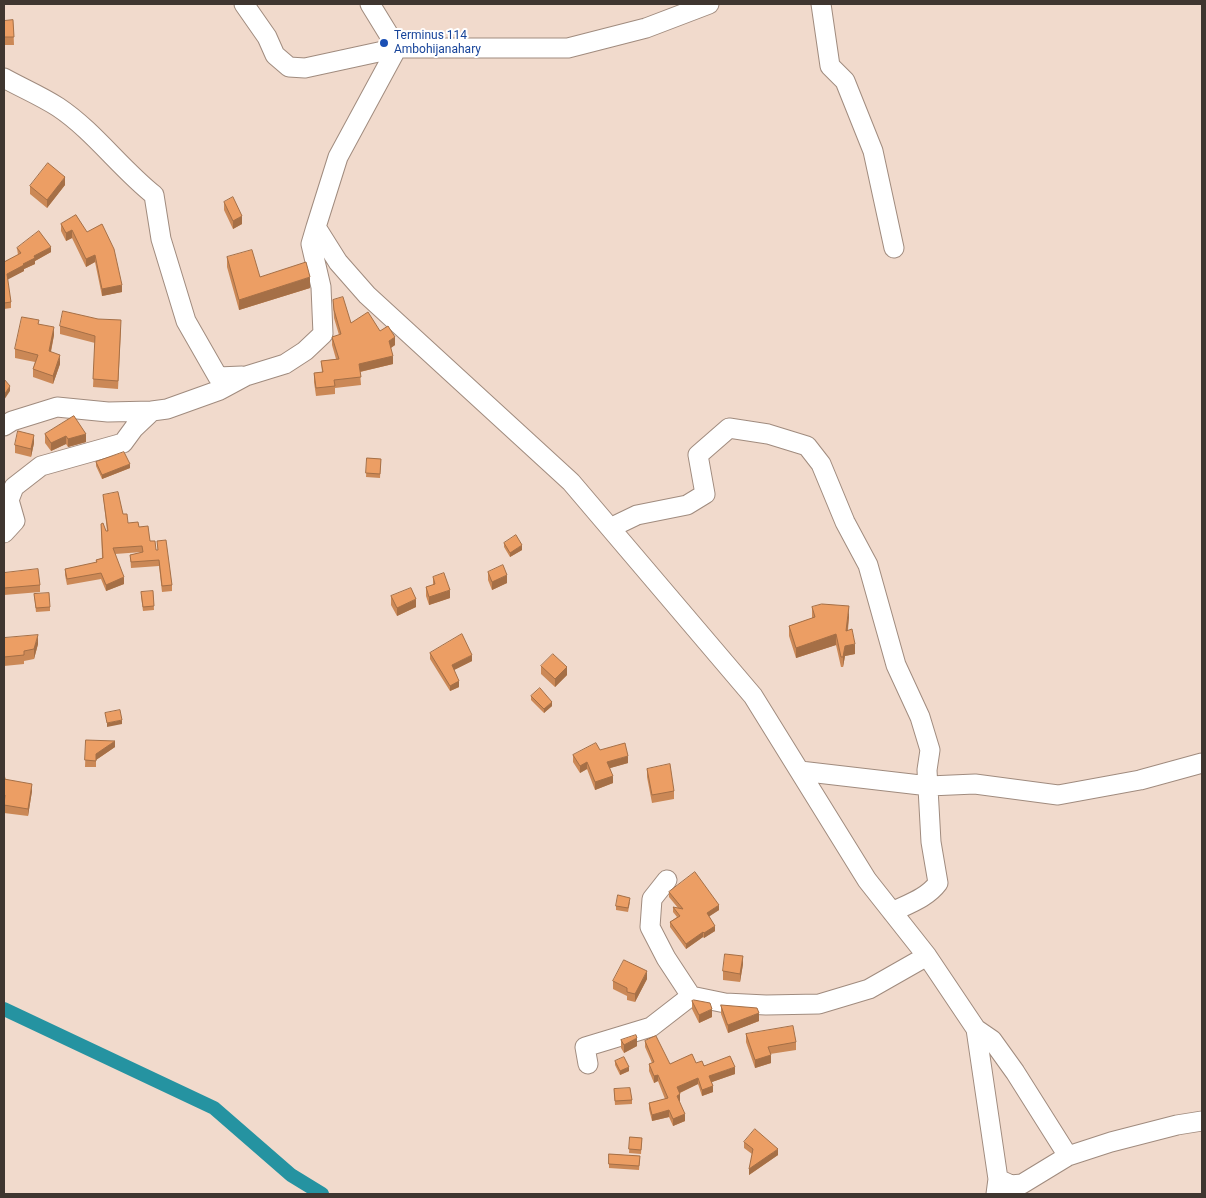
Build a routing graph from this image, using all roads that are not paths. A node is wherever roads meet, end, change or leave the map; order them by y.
1 (244, 4) edge
2 (370, 4) edge
3 (709, 4) edge
4 (821, 4) edge
5 (396, 48) junction
6 (4, 78) edge
7 (316, 227) junction
8 (894, 248) dead end
9 (246, 376) junction
10 (152, 410) junction
11 (4, 426) edge
12 (610, 528) junction
13 (4, 533) edge
14 (1202, 764) edge
15 (800, 771) junction
16 (929, 786) junction
17 (667, 880) dead end
18 (892, 912) junction
19 (927, 956) junction
20 (691, 996) junction
21 (976, 1029) junction
22 (588, 1064) dead end
23 (1202, 1122) edge
24 (1068, 1156) junction
25 (997, 1186) edge

1 - 5 street
2 - 5 street
3 - 5 street
4 - 8 street
5 - 7 street
6 - 9 street
7 - 9 street
7 - 12 street
9 - 10 street
10 - 11 street
10 - 13 street
12 - 15 street
12 - 16 street
14 - 16 street
15 - 16 street
15 - 18 street
16 - 18 street
17 - 20 street
18 - 19 street
19 - 20 street
19 - 21 street
20 - 22 street
21 - 24 street
21 - 25 street
23 - 24 street
24 - 25 street

